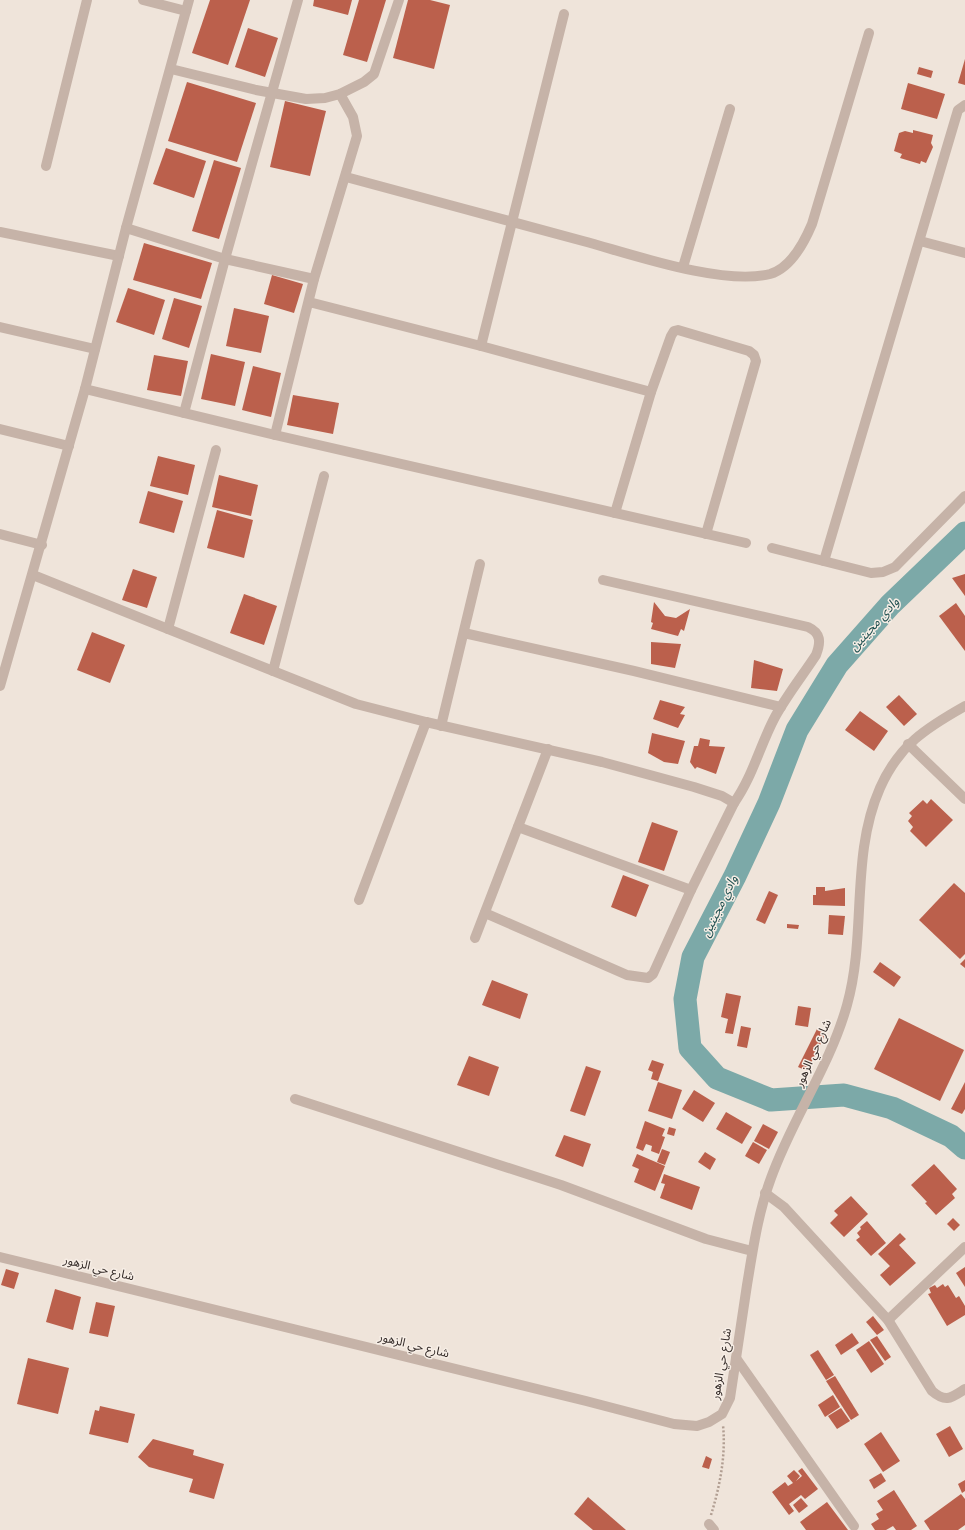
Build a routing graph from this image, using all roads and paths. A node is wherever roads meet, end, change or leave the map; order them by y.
1 (87, 0) edge
2 (143, 0) edge
3 (190, 0) edge
4 (298, 0) edge
5 (399, 0) edge
6 (186, 11) junction
7 (564, 14) dead end
8 (869, 33) dead end
9 (171, 69) junction
10 (272, 93) junction
11 (340, 94) junction
12 (965, 106) edge
13 (730, 109) dead end
14 (46, 166) dead end
15 (346, 177) junction
16 (512, 222) junction
17 (126, 228) junction
18 (0, 232) edge
19 (920, 240) junction
20 (965, 253) edge
21 (119, 256) junction
22 (225, 259) junction
23 (683, 267) junction
24 (314, 279) junction
25 (309, 302) junction
26 (0, 327) edge
27 (481, 346) junction
28 (95, 349) junction
29 (85, 389) junction
30 (651, 392) junction
31 (184, 413) junction
32 (0, 430) edge
33 (275, 435) junction
34 (69, 446) junction
35 (216, 450) dead end
36 (324, 476) dead end
37 (965, 496) edge
38 (615, 513) junction
39 (0, 534) edge
40 (706, 534) junction
41 (746, 543) dead end
42 (42, 545) junction
43 (772, 548) dead end
44 (824, 562) junction
45 (480, 564) dead end
46 (33, 575) junction
47 (603, 580) dead end
48 (168, 629) junction
49 (464, 633) junction
50 (273, 671) junction
51 (0, 686) edge
52 (965, 706) edge
53 (782, 707) junction
54 (426, 722) junction
55 (441, 726) junction
56 (908, 744) junction
57 (548, 749) junction
58 (965, 799) edge
59 (734, 803) junction
60 (518, 828) junction
61 (692, 890) junction
62 (359, 900) dead end
63 (485, 914) junction
64 (475, 938) dead end
65 (295, 1099) dead end
66 (765, 1193) junction
67 (965, 1247) edge
68 (752, 1252) junction
69 (0, 1257) edge
70 (888, 1320) junction
71 (736, 1358) junction
72 (965, 1389) edge
73 (722, 1414) junction
74 (854, 1526) dead end
75 (712, 1527) edge

1 - 14 street
2 - 6 street
3 - 6 street
4 - 10 street
5 - 11 street
6 - 9 street
7 - 16 street
8 - 23 street
9 - 10 street
9 - 17 street
10 - 11 street
10 - 22 street
11 - 15 street
12 - 19 street
13 - 23 street
15 - 16 street
15 - 24 street
16 - 23 street
16 - 27 street
17 - 21 street
17 - 22 street
18 - 21 street
19 - 20 street
19 - 44 street
21 - 28 street
22 - 24 street
22 - 31 street
24 - 25 street
25 - 27 street
25 - 33 street
26 - 28 street
27 - 30 street
28 - 29 street
29 - 31 street
29 - 34 street
30 - 38 street
30 - 40 street
31 - 33 street
32 - 34 street
33 - 38 street
34 - 42 street
35 - 48 street
36 - 50 street
37 - 44 street
38 - 40 street
39 - 42 street
40 - 41 street
42 - 46 street
43 - 44 street
45 - 49 street
46 - 48 street
46 - 51 street
47 - 53 street
48 - 50 street
49 - 53 street
49 - 55 street
50 - 54 street
52 - 56 street, شارع حي الزهور
53 - 59 street
54 - 55 street
54 - 62 street
55 - 57 street
56 - 58 street
56 - 66 street, شارع حي الزهور
57 - 59 street
57 - 60 street
59 - 61 street
60 - 61 street
60 - 63 street
61 - 63 street
63 - 64 street
65 - 68 street
66 - 68 street, شارع حي الزهور
66 - 70 street
67 - 70 street
68 - 71 street, شارع حي الزهور
69 - 73 street, شارع حي الزهور
70 - 72 street
71 - 73 street, شارع حي الزهور
71 - 74 street
73 - 75 path

